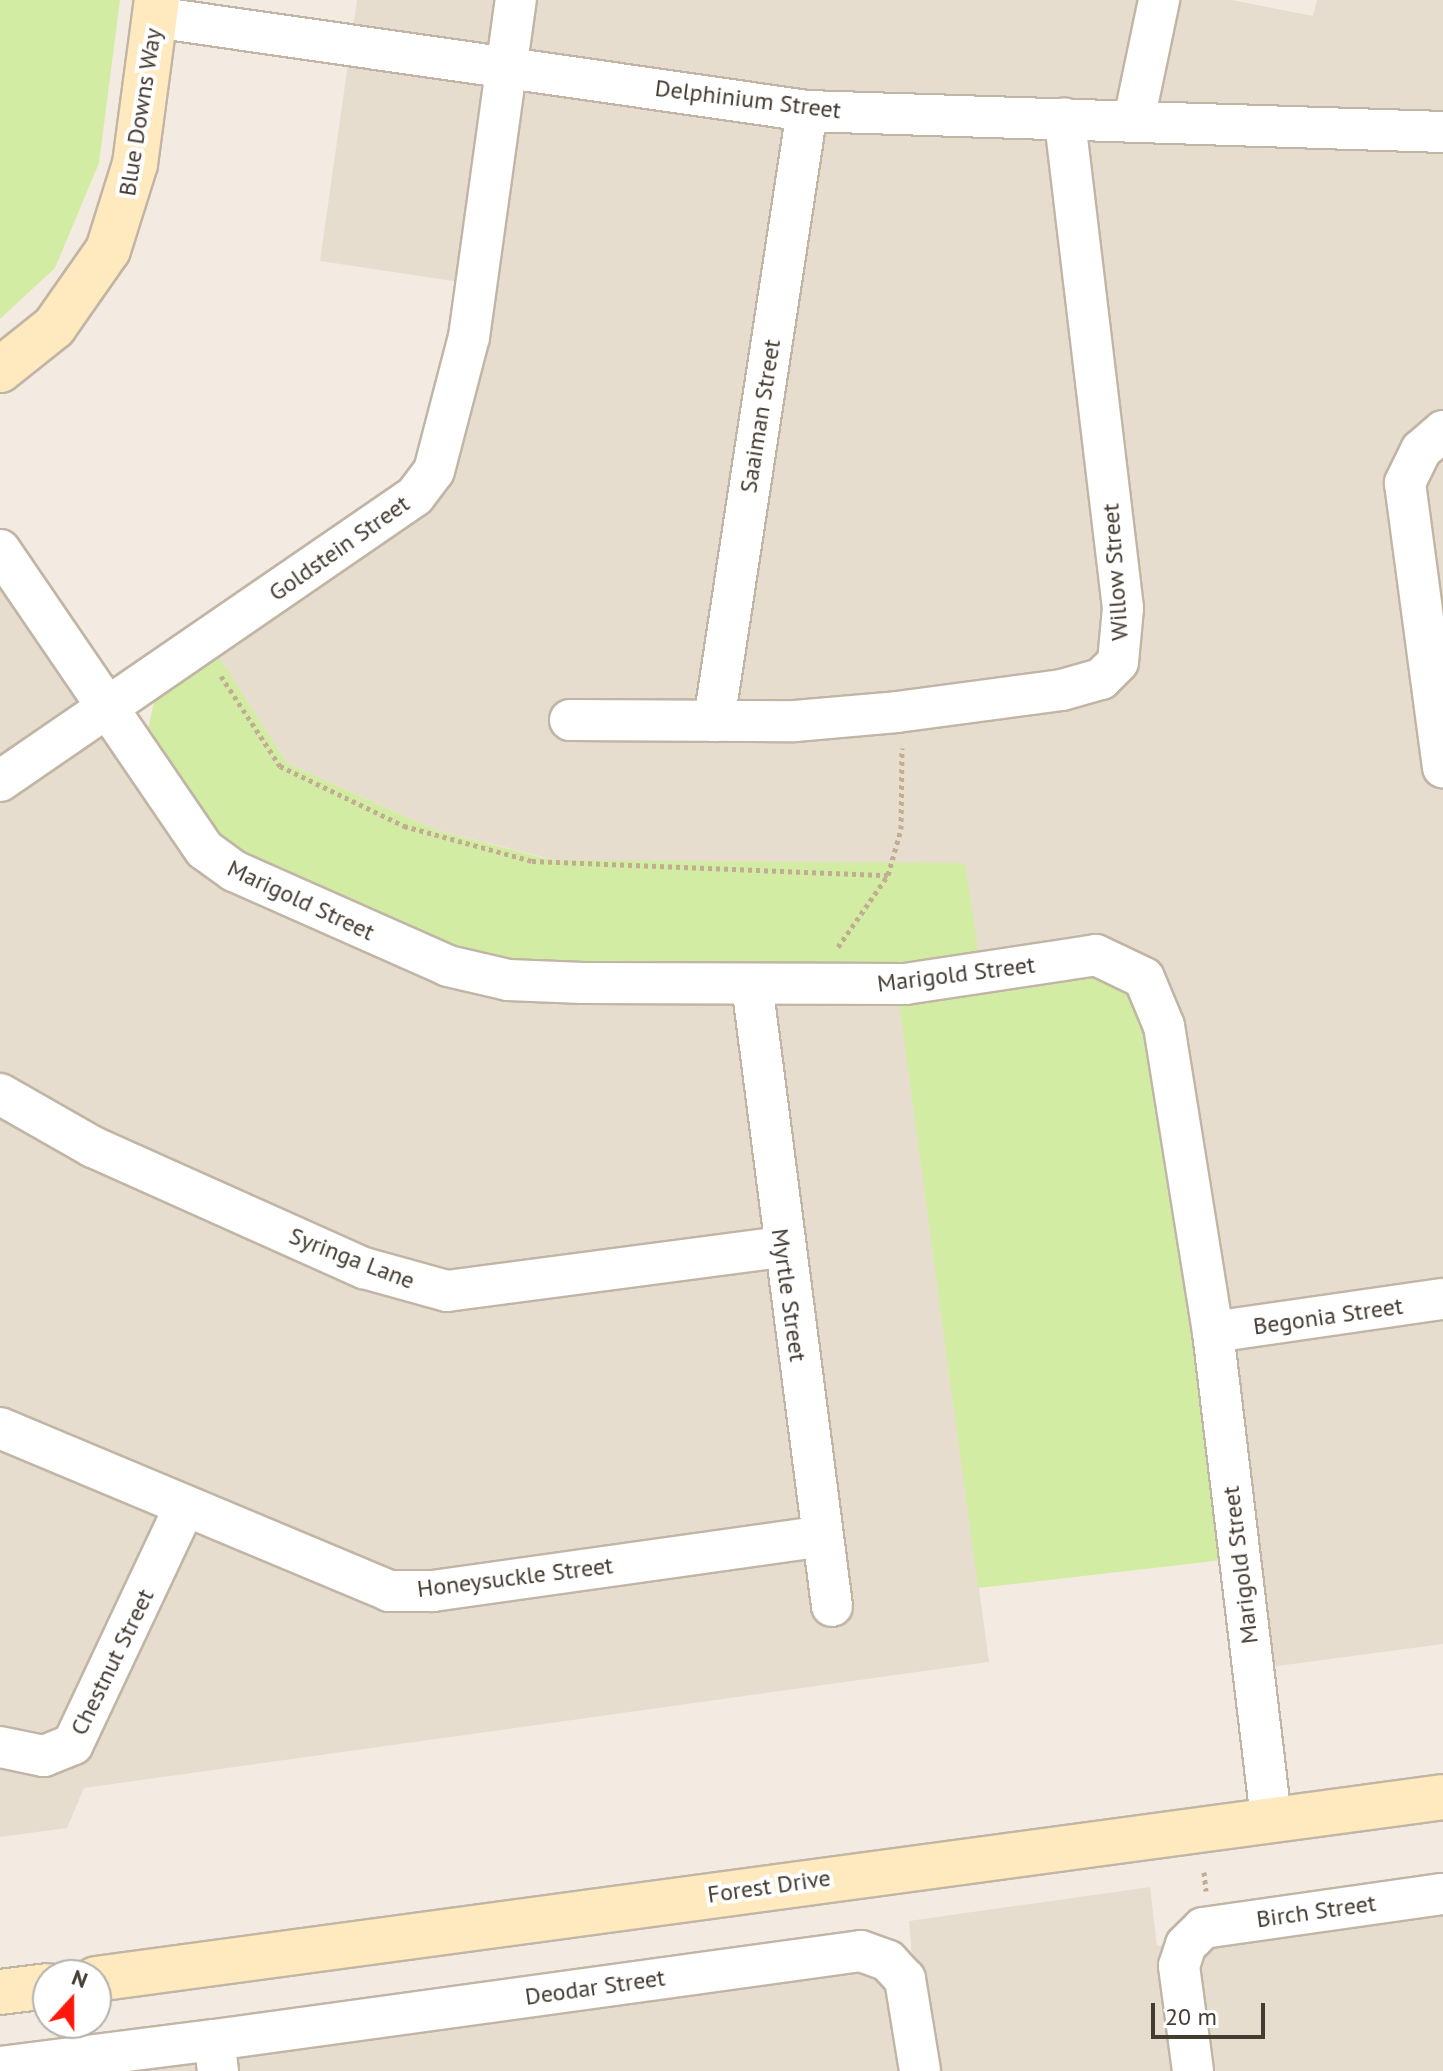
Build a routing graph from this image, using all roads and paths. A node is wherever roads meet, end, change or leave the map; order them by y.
1 (516, 0) edge
2 (1159, 0) edge
3 (156, 8) edge
4 (508, 66) junction
5 (807, 111) junction
6 (1065, 118) junction
7 (1134, 120) junction
8 (1443, 132) edge
9 (0, 370) edge
10 (1443, 431) edge
11 (0, 550) edge
12 (199, 646) junction
13 (108, 708) junction
14 (897, 712) junction
15 (570, 720) dead end
16 (714, 721) junction
17 (1443, 767) edge
18 (0, 781) edge
19 (888, 875) junction
20 (752, 984) junction
21 (827, 984) junction
22 (0, 1094) edge
23 (781, 1247) junction
24 (1443, 1299) edge
25 (1213, 1332) junction
26 (0, 1428) edge
27 (183, 1510) junction
28 (822, 1536) junction
29 (832, 1606) dead end
30 (0, 1747) edge
31 (1443, 1797) edge
32 (1271, 1820) junction
33 (1443, 1894) edge
34 (112, 1977) edge
35 (32, 1988) edge
36 (0, 1992) edge
37 (216, 2055) edge
38 (0, 2067) edge
39 (920, 2071) edge
40 (1193, 2071) edge

1 - 4 street, Goldstein Street
2 - 7 street
3 - 4 street, Delphinium Street
3 - 9 street, Blue Downs Way
4 - 5 street, Delphinium Street
4 - 12 street, Goldstein Street
5 - 6 street, Delphinium Street
5 - 16 street, Saaiman Street
6 - 7 street, Delphinium Street
6 - 14 street, Willow Street
7 - 8 street, Delphinium Street
10 - 17 street
11 - 13 street, Marigold Street
12 - 13 street, Goldstein Street
12 - 19 path
13 - 18 street, Goldstein Street
13 - 20 street, Marigold Street
14 - 16 street, Willow Street
14 - 19 path
15 - 16 street, Willow Street
19 - 21 path
20 - 21 street, Marigold Street
20 - 23 street, Myrtle Street
21 - 25 street, Marigold Street
22 - 23 street, Syringa Lane
23 - 28 street, Myrtle Street
24 - 25 street, Begonia Street
25 - 32 street, Marigold Street
26 - 27 street, Honeysuckle Street
27 - 28 street, Honeysuckle Street
27 - 30 street, Chestnut Street
28 - 29 street, Myrtle Street
31 - 32 street, Forest Drive
32 - 34 street, Forest Drive
33 - 40 street, Birch Street
35 - 36 street
37 - 38 street, Deodar Street
37 - 39 street, Deodar Street

